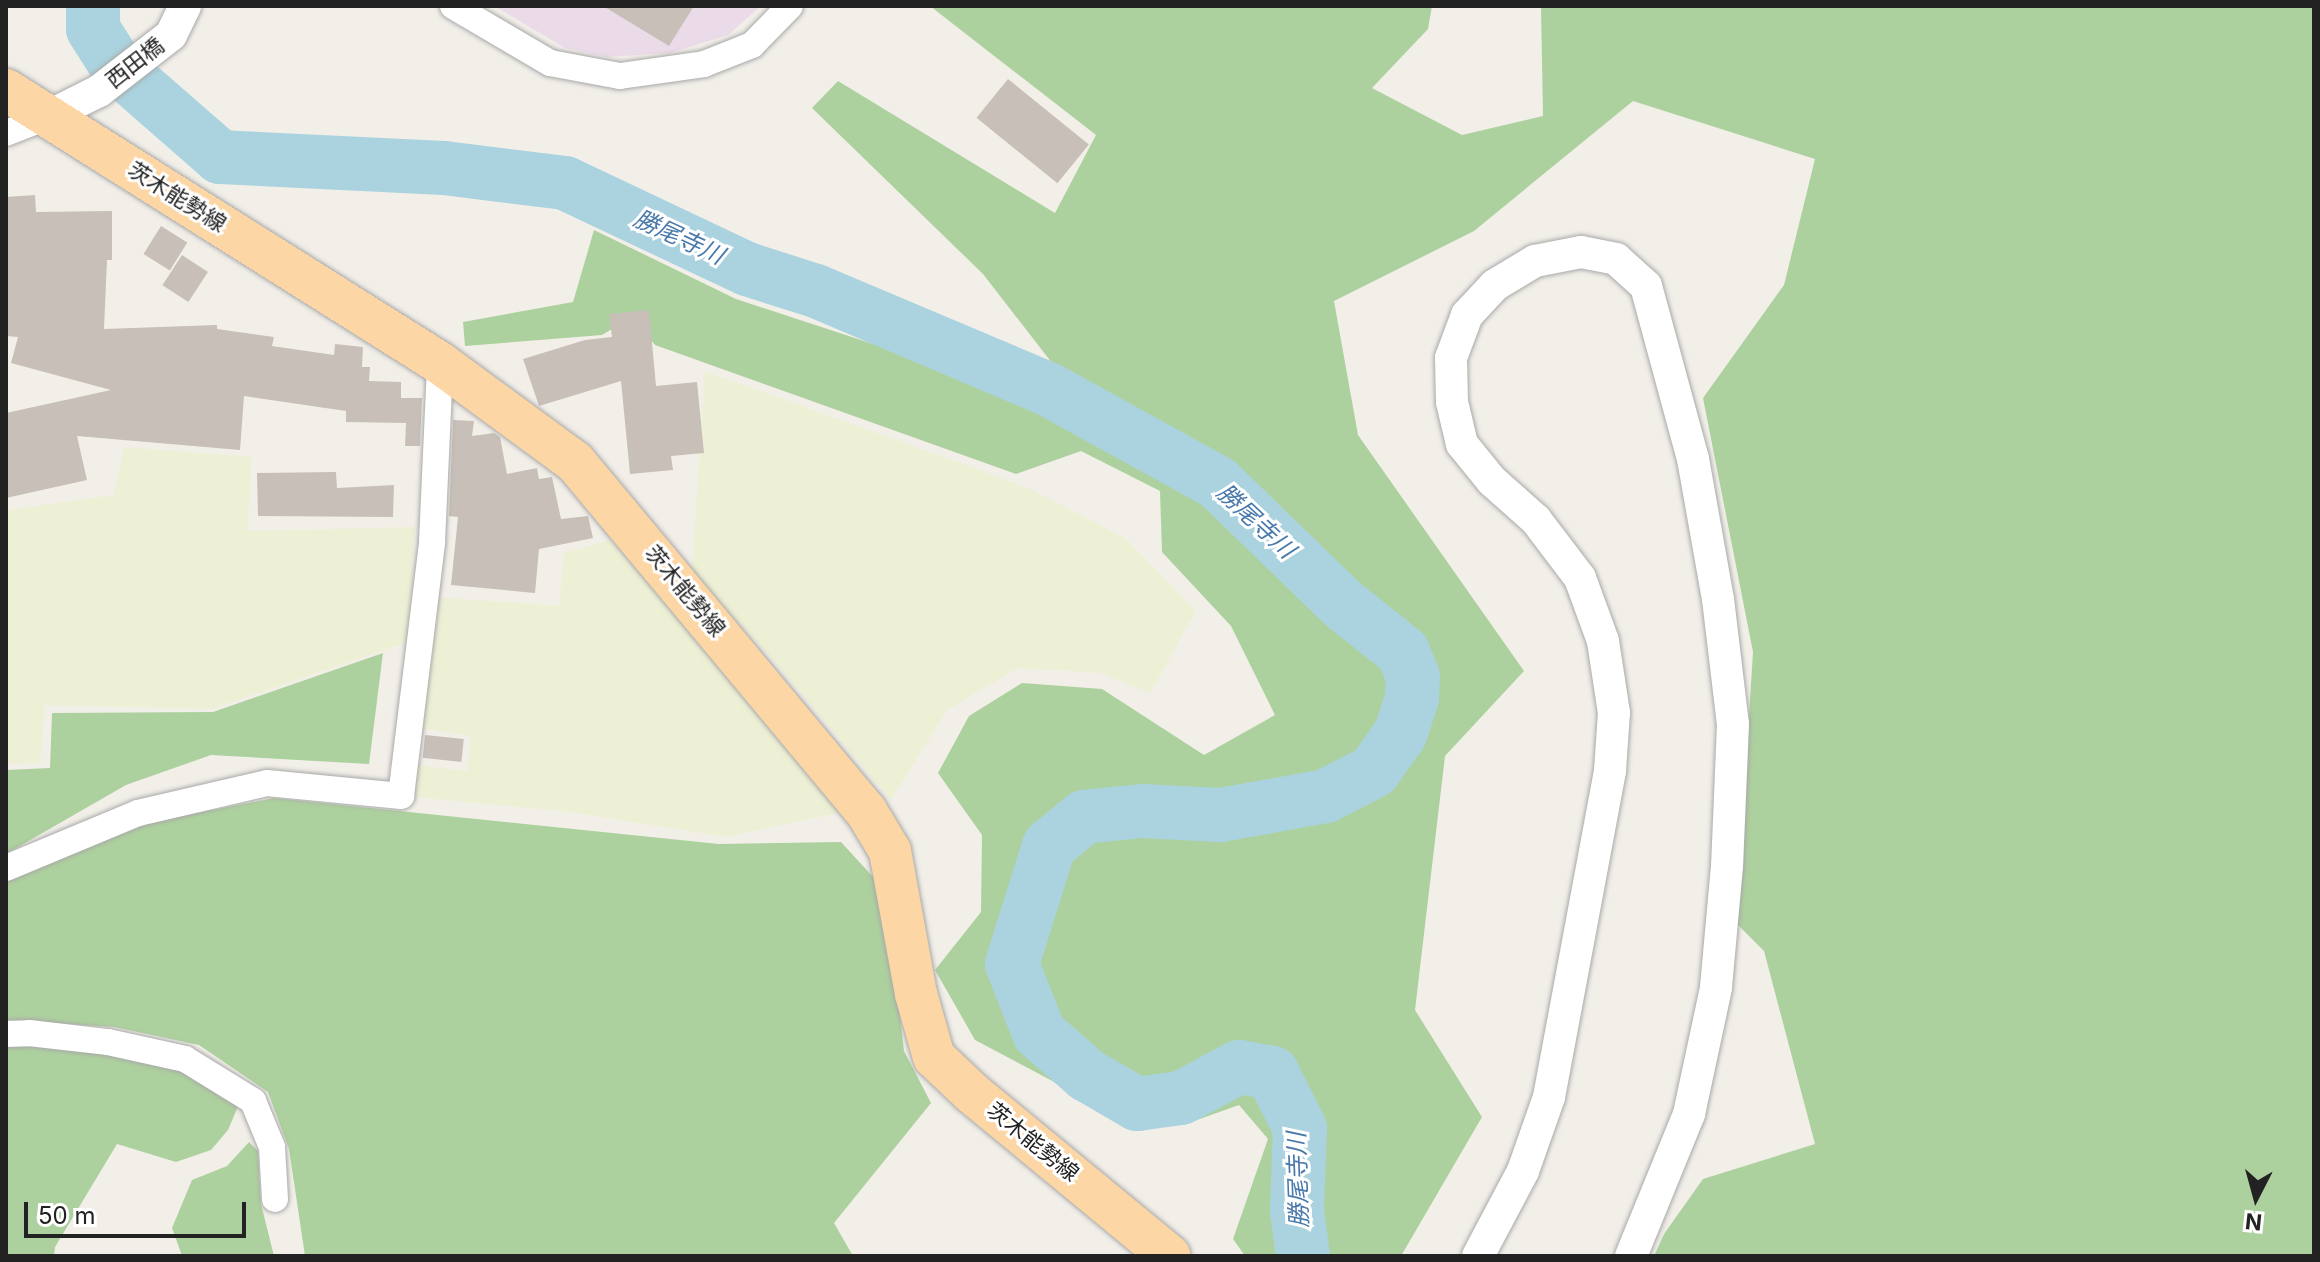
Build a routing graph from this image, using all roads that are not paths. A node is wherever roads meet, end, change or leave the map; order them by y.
1 (185, 6) edge
2 (453, 6) edge
3 (790, 6) edge
4 (6, 90) edge
5 (49, 116) junction
6 (6, 133) edge
7 (440, 363) junction
8 (6, 868) edge
9 (6, 1034) edge
10 (275, 1199) dead end
11 (1170, 1256) edge
12 (1478, 1256) edge
13 (1631, 1256) edge

1 - 5 street, 西田橋
2 - 3 street
4 - 5 main road, 茨木能勢線
5 - 6 street
5 - 7 main road, 茨木能勢線
7 - 8 street
7 - 11 main road, 茨木能勢線
9 - 10 street
12 - 13 street

